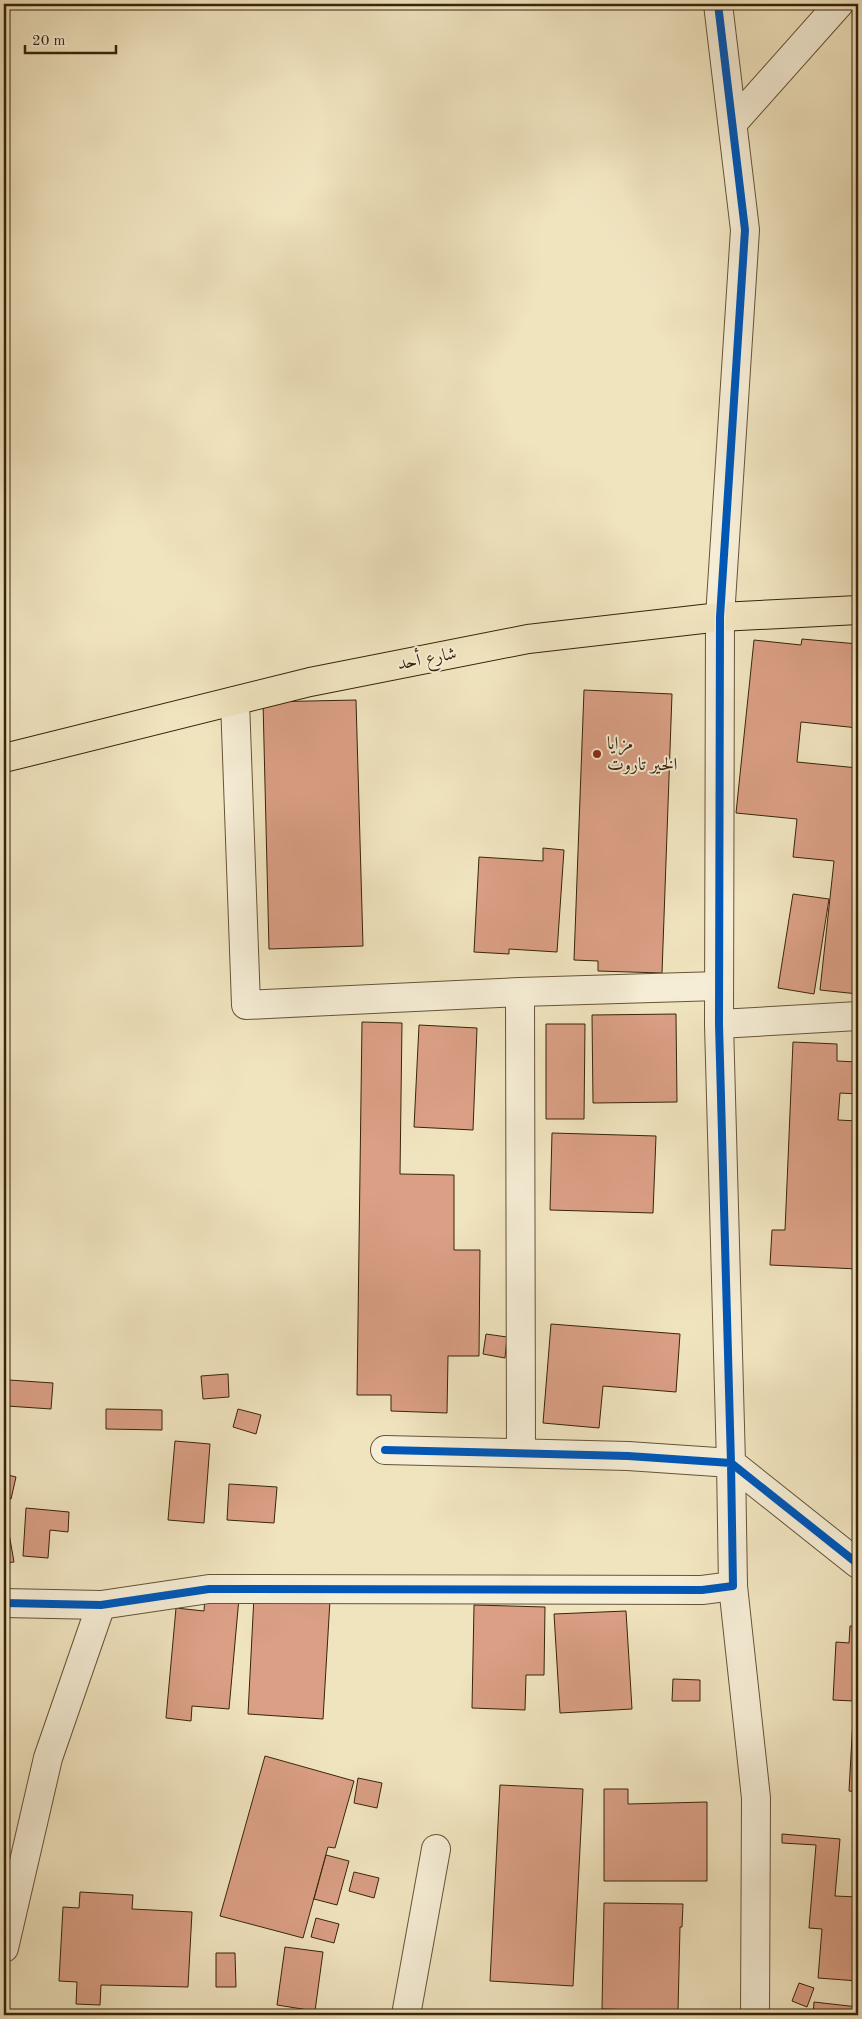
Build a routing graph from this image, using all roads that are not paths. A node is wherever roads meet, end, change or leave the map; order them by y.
1 (718, 4) edge
2 (840, 4) edge
3 (733, 123) junction
4 (858, 610) edge
5 (720, 617) junction
6 (235, 701) junction
7 (4, 758) edge
8 (719, 986) junction
9 (520, 992) junction
10 (858, 1016) edge
11 (719, 1024) junction
12 (386, 1450) dead end
13 (521, 1453) junction
14 (731, 1463) junction
15 (858, 1564) edge
16 (733, 1586) junction
17 (4, 1602) edge
18 (101, 1605) junction
19 (436, 1849) dead end
20 (4, 1948) edge
21 (406, 2015) edge
22 (755, 2015) edge

1 - 3 street
2 - 3 street
3 - 5 street
4 - 5 main road, شارع أحد
5 - 6 main road, شارع أحد
5 - 8 street
6 - 7 main road, شارع أحد
6 - 9 street
8 - 9 street
8 - 11 street
9 - 13 street
10 - 11 street
11 - 14 street
12 - 13 street
13 - 14 street
14 - 15 street
14 - 16 street
16 - 18 street
16 - 22 street
17 - 18 street
18 - 20 street
19 - 21 street

